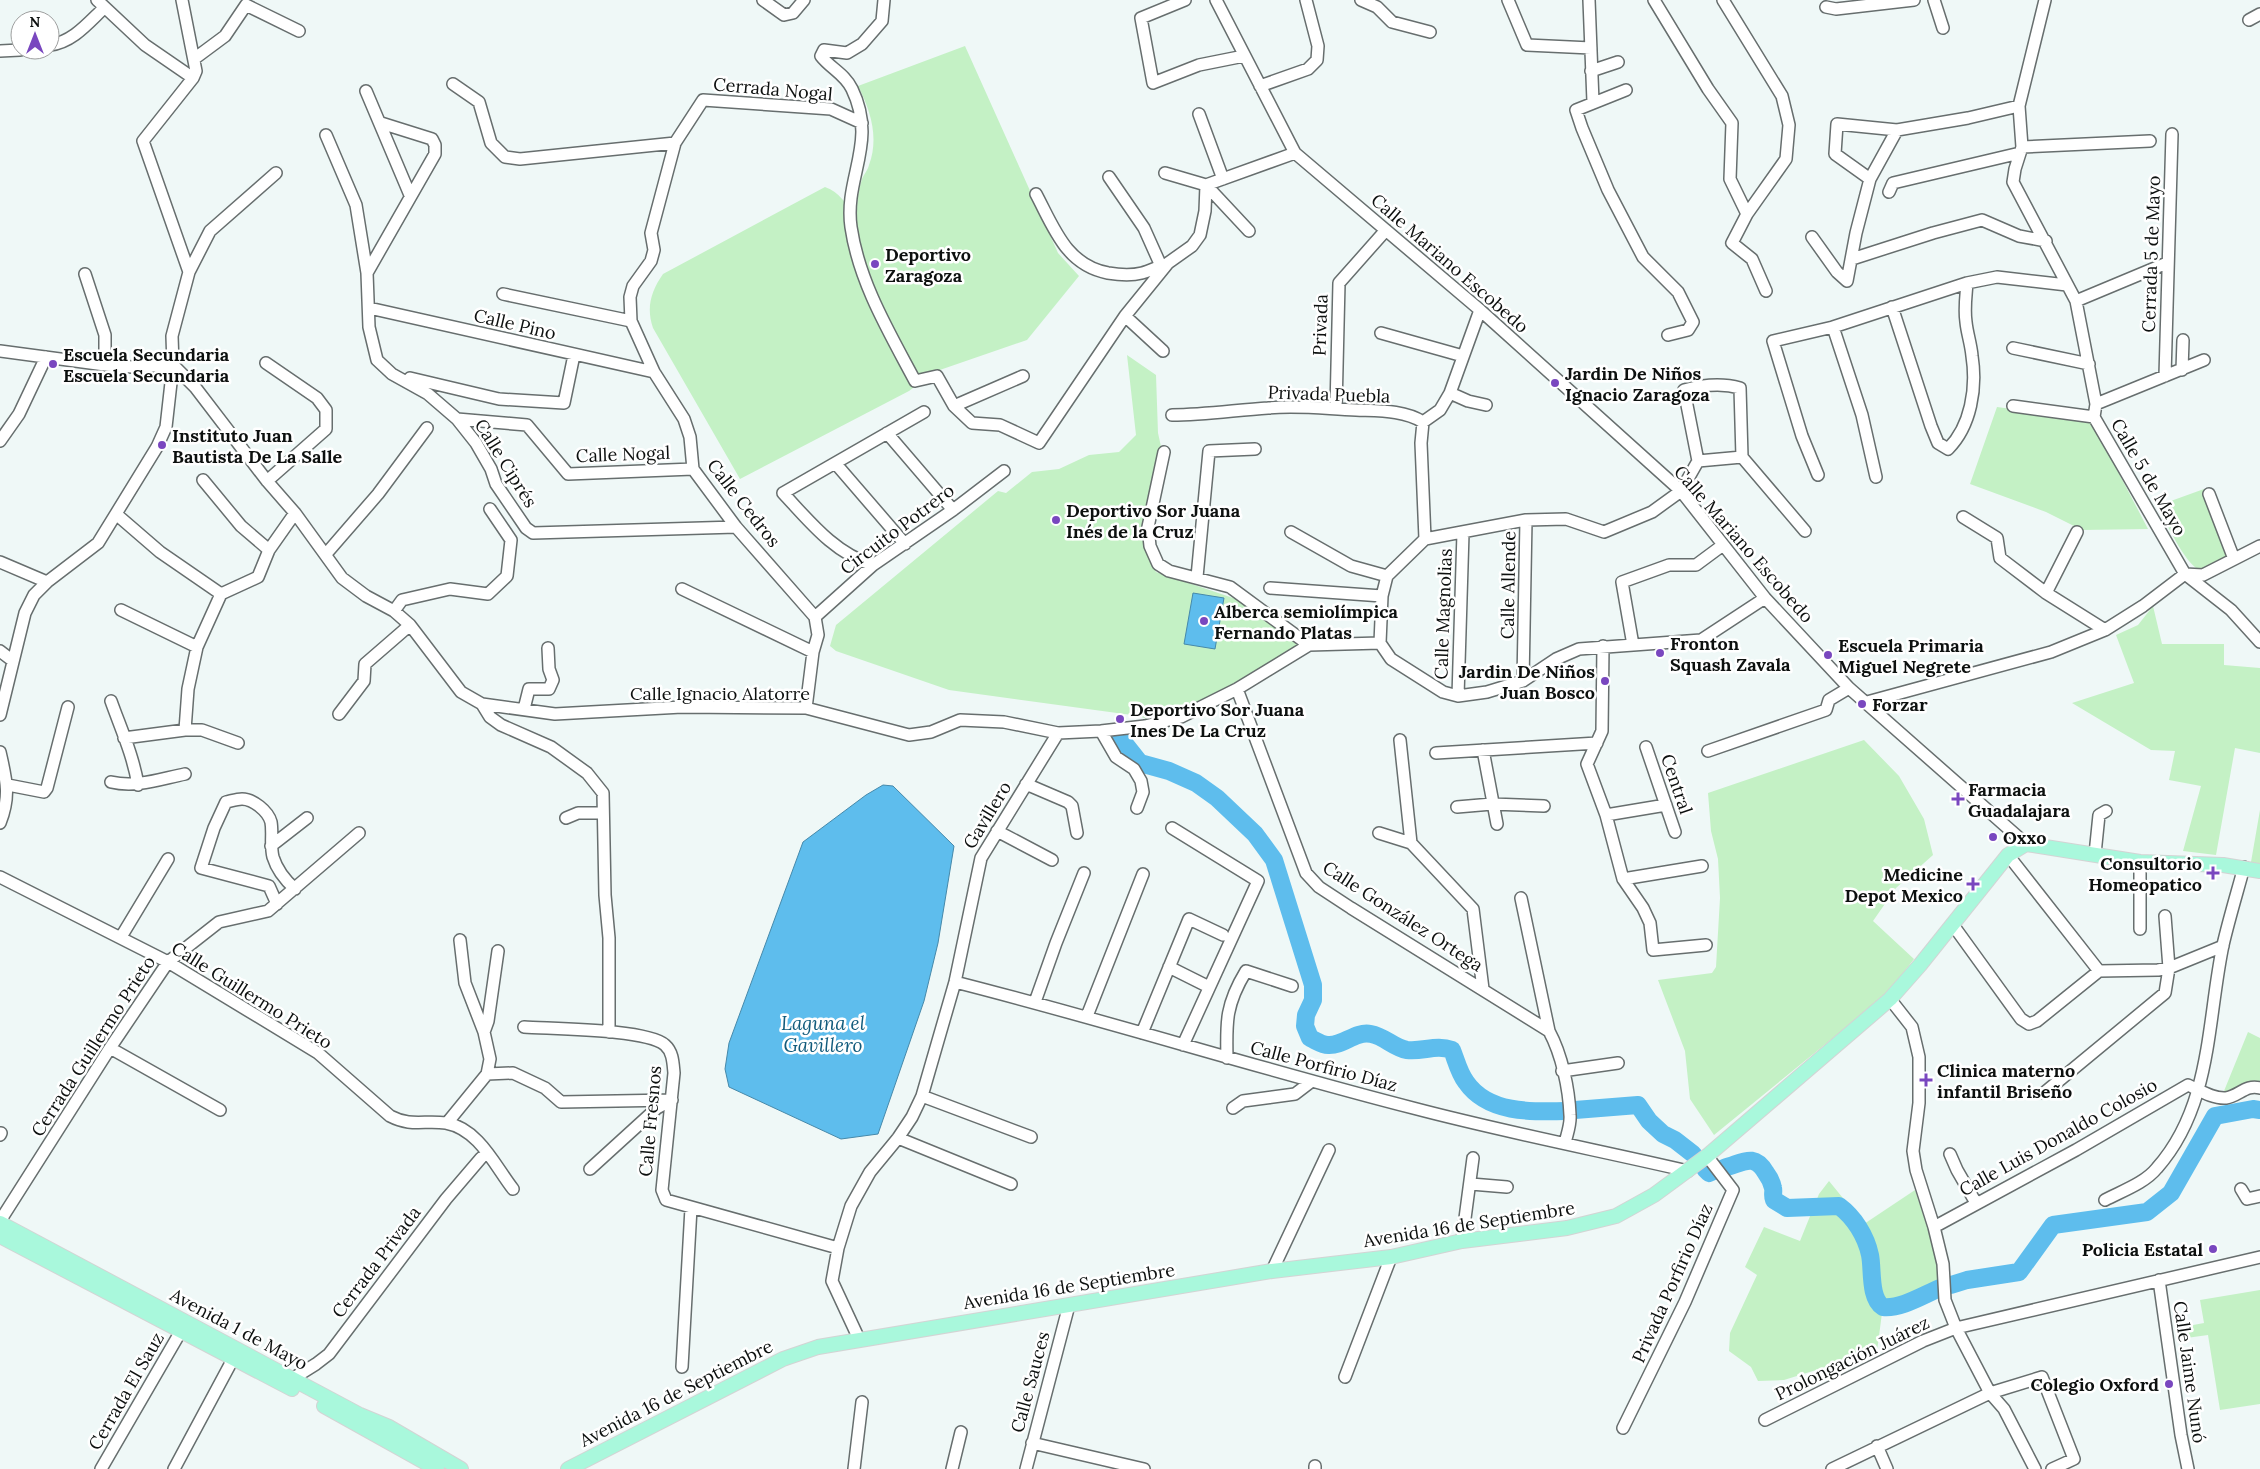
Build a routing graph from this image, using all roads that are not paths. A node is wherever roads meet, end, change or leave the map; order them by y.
1 (182, 0) edge
2 (763, 0) edge
3 (804, 0) edge
4 (884, 0) edge
5 (1185, 0) edge
6 (1216, 0) edge
7 (1306, 0) edge
8 (1361, 0) edge
9 (1508, 0) edge
10 (1589, 0) edge
11 (1654, 0) edge
12 (1723, 0) edge
13 (1914, 0) edge
14 (1934, 0) edge
15 (2046, 0) edge
16 (100, 4) edge
17 (1826, 7) dead end
18 (2260, 14) edge
19 (2249, 20) dead end
20 (1943, 28) dead end
21 (298, 32) dead end
22 (1430, 32) dead end
23 (60, 42) edge
24 (1590, 48) junction
25 (1244, 56) junction
26 (194, 59) junction
27 (1618, 62) dead end
28 (1591, 71) junction
29 (193, 78) junction
30 (453, 84) dead end
31 (1260, 86) junction
32 (1626, 90) dead end
33 (366, 91) dead end
34 (1593, 102) junction
35 (2019, 106) junction
36 (1199, 114) dead end
37 (381, 123) junction
38 (862, 123) junction
39 (1897, 130) junction
40 (2172, 134) dead end
41 (326, 135) dead end
42 (2150, 141) dead end
43 (675, 143) junction
44 (2021, 150) junction
45 (1295, 153) junction
46 (276, 173) dead end
47 (1165, 173) dead end
48 (1109, 177) dead end
49 (1870, 178) junction
50 (1223, 179) junction
51 (1206, 185) junction
52 (1890, 192) dead end
53 (1036, 194) dead end
54 (410, 195) junction
55 (1747, 214) junction
56 (1386, 230) junction
57 (1249, 231) dead end
58 (1812, 237) dead end
59 (2046, 241) junction
60 (1852, 258) junction
61 (2167, 263) junction
62 (1164, 264) junction
63 (189, 272) junction
64 (367, 273) junction
65 (85, 274) dead end
66 (1967, 283) junction
67 (2067, 285) junction
68 (1766, 291) dead end
69 (503, 294) dead end
70 (2076, 301) junction
71 (1892, 307) junction
72 (369, 308) junction
73 (1480, 310) junction
74 (1125, 316) junction
75 (631, 321) junction
76 (1833, 326) junction
77 (1381, 332) dead end
78 (1668, 335) dead end
79 (2182, 340) dead end
80 (2013, 348) dead end
81 (0, 351) edge
82 (1164, 351) dead end
83 (574, 355) junction
84 (1463, 356) junction
85 (46, 357) junction
86 (2204, 360) dead end
87 (266, 363) dead end
88 (2089, 364) junction
89 (105, 365) junction
90 (173, 366) junction
91 (2182, 370) junction
92 (654, 372) junction
93 (392, 374) junction
94 (1023, 376) dead end
95 (2165, 376) junction
96 (1450, 393) junction
97 (2096, 404) junction
98 (1486, 405) dead end
99 (954, 406) junction
100 (2013, 406) dead end
101 (1336, 408) junction
102 (924, 412) dead end
103 (1172, 415) dead end
104 (2094, 417) junction
105 (457, 419) junction
106 (1423, 422) junction
107 (427, 428) dead end
108 (887, 433) junction
109 (0, 441) edge
110 (1255, 449) dead end
111 (1164, 452) dead end
112 (1742, 457) junction
113 (1698, 462) junction
114 (836, 464) junction
115 (693, 469) junction
116 (1004, 471) dead end
117 (1818, 475) dead end
118 (1876, 477) dead end
119 (203, 480) dead end
120 (267, 480) junction
121 (1681, 491) junction
122 (2209, 494) dead end
123 (490, 509) dead end
124 (952, 510) junction
125 (295, 513) junction
126 (116, 514) junction
127 (1963, 517) dead end
128 (1526, 520) junction
129 (736, 527) junction
130 (1805, 531) dead end
131 (1291, 532) dead end
132 (2077, 532) dead end
133 (1463, 533) junction
134 (1425, 539) junction
135 (905, 544) junction
136 (1723, 545) junction
137 (2260, 546) edge
138 (269, 550) junction
139 (326, 554) junction
140 (2234, 559) junction
141 (0, 562) edge
142 (873, 565) junction
143 (2185, 574) junction
144 (1387, 576) junction
145 (1197, 577) junction
146 (47, 582) junction
147 (1270, 588) dead end
148 (682, 589) dead end
149 (2046, 593) junction
150 (221, 594) junction
151 (1382, 596) junction
152 (1766, 598) junction
153 (121, 610) dead end
154 (394, 611) junction
155 (815, 617) junction
156 (410, 626) junction
157 (2105, 630) junction
158 (2260, 642) edge
159 (1380, 643) junction
160 (1309, 645) junction
161 (1633, 645) junction
162 (197, 646) junction
163 (1603, 646) junction
164 (548, 648) dead end
165 (0, 651) edge
166 (813, 652) junction
167 (13, 661) junction
168 (1524, 681) junction
169 (1849, 688) junction
170 (1237, 689) junction
171 (1458, 696) junction
172 (111, 701) dead end
173 (1867, 702) junction
174 (482, 704) junction
175 (68, 707) dead end
176 (806, 708) junction
177 (524, 710) junction
178 (339, 714) dead end
179 (0, 715) edge
180 (185, 730) junction
181 (1100, 730) junction
182 (1058, 733) junction
183 (124, 738) junction
184 (1400, 740) dead end
185 (238, 743) dead end
186 (1597, 743) junction
187 (1646, 747) dead end
188 (1483, 750) junction
189 (1708, 751) dead end
190 (0, 752) edge
191 (1436, 753) dead end
192 (185, 774) dead end
193 (111, 782) dead end
194 (138, 784) junction
195 (1026, 784) junction
196 (8, 785) junction
197 (1492, 804) junction
198 (1666, 805) junction
199 (1544, 806) dead end
200 (1457, 807) dead end
201 (1138, 808) dead end
202 (2106, 810) dead end
203 (602, 813) junction
204 (1606, 814) junction
205 (307, 818) dead end
206 (566, 818) dead end
207 (0, 823) edge
208 (1497, 824) dead end
209 (1172, 828) dead end
210 (997, 831) junction
211 (1675, 832) dead end
212 (359, 833) dead end
213 (1076, 833) dead end
214 (1379, 833) dead end
215 (1411, 843) junction
216 (2026, 844) junction
217 (271, 846) junction
218 (2095, 854) junction
219 (2008, 855) junction
220 (168, 859) dead end
221 (1052, 860) dead end
222 (2140, 862) junction
223 (1702, 866) dead end
224 (2244, 867) junction
225 (2260, 871) edge
226 (1084, 873) dead end
227 (1143, 874) dead end
228 (0, 877) edge
229 (1623, 879) junction
230 (294, 889) junction
231 (1521, 898) dead end
232 (277, 904) junction
233 (2165, 916) dead end
234 (1953, 925) junction
235 (2140, 929) dead end
236 (1223, 935) dead end
237 (120, 937) junction
238 (460, 940) dead end
239 (1706, 945) dead end
240 (2223, 946) junction
241 (498, 951) dead end
242 (168, 962) junction
243 (1168, 967) junction
244 (2168, 968) junction
245 (2099, 971) junction
246 (955, 982) junction
247 (1292, 986) dead end
248 (1209, 987) junction
249 (1483, 989) junction
250 (1890, 999) junction
251 (1035, 1002) junction
252 (1087, 1016) junction
253 (524, 1027) dead end
254 (1549, 1031) junction
255 (484, 1032) junction
256 (609, 1032) junction
257 (1142, 1033) junction
258 (1183, 1045) junction
259 (110, 1048) junction
260 (1227, 1058) junction
261 (1618, 1063) dead end
262 (1562, 1071) junction
263 (487, 1074) junction
264 (1312, 1081) junction
265 (2260, 1088) edge
266 (2199, 1090) junction
267 (2044, 1093) dead end
268 (922, 1096) junction
269 (672, 1100) junction
270 (1233, 1108) dead end
271 (220, 1110) dead end
272 (447, 1124) junction
273 (1031, 1137) dead end
274 (898, 1138) junction
275 (1565, 1143) junction
276 (1329, 1150) dead end
277 (1950, 1154) dead end
278 (1707, 1156) junction
279 (481, 1158) dead end
280 (1473, 1158) dead end
281 (590, 1169) dead end
282 (1688, 1171) junction
283 (1011, 1184) dead end
284 (1471, 1184) junction
285 (1507, 1187) dead end
286 (513, 1189) dead end
287 (2241, 1189) dead end
288 (2260, 1196) edge
289 (2105, 1200) dead end
290 (1976, 1203) junction
291 (692, 1208) junction
292 (0, 1222) edge
293 (1934, 1227) junction
294 (0, 1236) edge
295 (1462, 1241) junction
296 (838, 1248) junction
297 (1391, 1256) junction
298 (2260, 1257) edge
299 (1272, 1271) junction
300 (2159, 1280) junction
301 (1069, 1305) junction
302 (1956, 1328) junction
303 (181, 1331) junction
304 (859, 1339) junction
305 (233, 1359) junction
306 (682, 1367) dead end
307 (1345, 1377) dead end
308 (292, 1379) junction
309 (1990, 1393) junction
310 (862, 1402) dead end
311 (1765, 1420) dead end
312 (1623, 1428) dead end
313 (961, 1432) dead end
314 (1032, 1443) junction
315 (1877, 1446) junction
316 (2030, 1467) edge
317 (455, 1468) edge
318 (101, 1469) edge
319 (174, 1469) edge
320 (437, 1469) edge
321 (568, 1469) edge
322 (854, 1469) edge
323 (952, 1469) edge
324 (1026, 1469) edge
325 (1144, 1469) edge
326 (1832, 1469) edge
327 (1886, 1469) edge
328 (2052, 1469) edge
329 (2188, 1469) edge

1 - 26 street
2 - 3 street
4 - 38 street
5 - 25 street
6 - 25 street, Calle Mariano Escobedo
7 - 31 street
8 - 22 street
9 - 24 street
10 - 24 street
11 - 55 street
12 - 55 street
13 - 17 street
14 - 20 street
15 - 35 street
16 - 23 street
16 - 29 street
18 - 19 street
21 - 26 street
24 - 28 street
25 - 31 street, Calle Mariano Escobedo
26 - 29 street
27 - 28 street
28 - 34 street
29 - 63 street
30 - 43 street
31 - 45 street, Calle Mariano Escobedo
32 - 34 street
33 - 37 street
34 - 78 street
35 - 39 street
35 - 44 street, Calle 5 de Mayo
36 - 50 street
37 - 54 street
37 - 54 street
38 - 43 street, Cerrada Nogal
38 - 99 street
39 - 49 street
39 - 49 street
40 - 61 street, Cerrada 5 de Mayo
41 - 64 street, Calle Ciprés
42 - 44 street
43 - 75 street, Cerrada Nogal
44 - 52 street
44 - 59 street, Calle 5 de Mayo
45 - 50 street
45 - 56 street, Calle Mariano Escobedo
46 - 63 street
47 - 51 street
48 - 62 street
49 - 60 street
50 - 51 street
51 - 57 street
51 - 62 street
53 - 62 street
54 - 64 street
55 - 68 street
56 - 73 street, Calle Mariano Escobedo
56 - 101 street, Privada
58 - 60 street
59 - 60 street
59 - 67 street, Calle 5 de Mayo
61 - 70 street
61 - 95 street, Cerrada 5 de Mayo
62 - 74 street
63 - 90 street
64 - 72 street, Calle Ciprés
65 - 89 street
66 - 67 street
66 - 71 street
66 - 71 street
67 - 70 street, Calle 5 de Mayo
69 - 75 street
70 - 88 street, Calle 5 de Mayo
71 - 76 street
72 - 83 street, Calle Pino
72 - 93 street, Calle Ciprés
73 - 84 street
73 - 121 street, Calle Mariano Escobedo
74 - 82 street
74 - 99 street
75 - 92 street, Cerrada Nogal
76 - 117 street
76 - 118 street
77 - 84 street
79 - 91 street
80 - 88 street
81 - 85 street
83 - 92 street, Calle Pino
83 - 93 street
84 - 96 street
85 - 89 street
85 - 109 street
86 - 91 street
87 - 120 street
88 - 97 street, Calle 5 de Mayo
89 - 90 street
90 - 120 street, Calle Ignacio Alatorre
90 - 126 street
91 - 95 street
92 - 115 street, Calle Cedros
93 - 105 street, Calle Ciprés
94 - 99 street
95 - 97 street
96 - 98 street
96 - 106 street
97 - 104 street, Calle 5 de Mayo
100 - 104 street
101 - 103 street, Privada Puebla
101 - 106 street, Privada Puebla
102 - 108 street
104 - 143 street, Calle 5 de Mayo
105 - 115 street, Calle Nogal
105 - 129 street, Calle Ciprés
106 - 134 street
107 - 139 street
108 - 114 street
108 - 124 street
110 - 145 street
111 - 145 street
112 - 113 street, Calle Mariano Escobedo
112 - 113 street
112 - 130 street
113 - 121 street
114 - 135 street
114 - 142 street
115 - 129 street, Calle Cedros
116 - 124 street, Circuito Potrero
119 - 138 street
120 - 125 street, Calle Ignacio Alatorre
121 - 128 street
121 - 136 street, Calle Mariano Escobedo
122 - 140 street
123 - 154 street
124 - 135 street, Circuito Potrero
125 - 138 street
125 - 139 street, Calle Ignacio Alatorre
126 - 146 street
126 - 150 street
127 - 149 street
128 - 133 street
128 - 168 street, Calle Allende
129 - 155 street, Calle Cedros
131 - 144 street
132 - 149 street
133 - 134 street
133 - 171 street, Calle Magnolias
134 - 144 street
135 - 142 street, Circuito Potrero
136 - 152 street, Calle Mariano Escobedo
136 - 161 street
137 - 140 street
138 - 150 street
139 - 154 street, Calle Ignacio Alatorre
140 - 143 street
141 - 146 street
142 - 155 street, Circuito Potrero
143 - 157 street
143 - 158 street, Calle 5 de Mayo
144 - 151 street
145 - 160 street
146 - 167 street
147 - 151 street
148 - 166 street
149 - 157 street
150 - 162 street
151 - 159 street
152 - 161 street
152 - 169 street, Calle Mariano Escobedo
153 - 162 street
154 - 156 street, Calle Ignacio Alatorre
155 - 166 street
156 - 174 street, Calle Ignacio Alatorre
156 - 178 street
157 - 173 street
159 - 160 street, Calle Ignacio Alatorre
159 - 171 street
160 - 170 street, Calle Ignacio Alatorre
161 - 163 street
162 - 180 street
163 - 168 street
163 - 186 street
164 - 177 street
165 - 167 street
166 - 176 street
167 - 179 street
168 - 171 street
169 - 173 street, Calle Mariano Escobedo
169 - 189 street
170 - 181 street, Calle Ignacio Alatorre
170 - 249 street, Calle González Ortega
172 - 183 street
173 - 216 street, Calle Mariano Escobedo
174 - 177 street, Calle Ignacio Alatorre
174 - 203 street
175 - 196 street
176 - 177 street, Calle Ignacio Alatorre
176 - 182 street, Calle Ignacio Alatorre
180 - 183 street
180 - 185 street
181 - 182 street, Calle Ignacio Alatorre
181 - 201 street
182 - 195 street, Gavillero
183 - 194 street
184 - 215 street
186 - 188 street
186 - 204 street
187 - 198 street, Central
188 - 191 street
188 - 197 street
190 - 196 street
192 - 194 street
193 - 194 street
195 - 210 street, Gavillero
195 - 213 street
196 - 207 street
197 - 199 street
197 - 200 street
197 - 208 street
198 - 204 street
198 - 211 street, Central
202 - 218 street
203 - 206 street
203 - 256 street
204 - 229 street
205 - 217 street
209 - 248 street
210 - 221 street
210 - 246 street, Gavillero
212 - 230 street, Cerrada Guillermo Prieto
214 - 215 street
215 - 249 street
216 - 218 main road
216 - 219 main road, Avenida 16 de Septiembre
217 - 230 street
217 - 232 street
218 - 222 main road
219 - 234 main road, Avenida 16 de Septiembre
219 - 245 street
220 - 237 street
222 - 224 main road
222 - 235 street
223 - 229 street
224 - 225 main road
224 - 240 street
226 - 251 street
227 - 252 street
228 - 237 street, Calle Guillermo Prieto
229 - 239 street
230 - 232 street, Cerrada Guillermo Prieto
231 - 254 street
232 - 242 street, Cerrada Guillermo Prieto
233 - 244 street
234 - 245 street
234 - 250 main road, Avenida 16 de Septiembre
236 - 243 street
237 - 242 street, Calle Guillermo Prieto
238 - 255 street
240 - 244 street
240 - 266 street
241 - 255 street
242 - 259 street, Cerrada Guillermo Prieto
242 - 272 street, Calle Guillermo Prieto
243 - 248 street
243 - 257 street
244 - 245 street
244 - 267 street
246 - 251 street, Calle Porfirio Díaz
246 - 268 street, Gavillero
247 - 260 street
248 - 258 street
249 - 254 street, Calle González Ortega
250 - 278 main road, Avenida 16 de Septiembre
250 - 293 street
251 - 252 street, Calle Porfirio Díaz
252 - 257 street, Calle Porfirio Díaz
253 - 256 street, Calle Fresnos
254 - 262 street
255 - 263 street
256 - 269 street, Calle Fresnos
257 - 258 street, Calle Porfirio Díaz
258 - 260 street, Calle Porfirio Díaz
259 - 271 street
259 - 292 street, Cerrada Guillermo Prieto
260 - 264 street, Calle Porfirio Díaz
261 - 262 street
262 - 275 street
263 - 269 street
263 - 272 street
264 - 270 street
264 - 275 street, Calle Porfirio Díaz
265 - 266 street, Calle Luis Donaldo Colosio
266 - 289 street
266 - 290 street, Calle Luis Donaldo Colosio
268 - 273 street
268 - 274 street, Gavillero
269 - 281 street
269 - 291 street, Calle Fresnos
272 - 286 street, Calle Guillermo Prieto
274 - 283 street
274 - 296 street, Gavillero
275 - 282 street, Calle Porfirio Díaz
276 - 299 street
277 - 290 street
278 - 282 main road, Avenida 16 de Septiembre
278 - 312 street, Privada Porfirio Díaz
279 - 308 street, Cerrada Privada
280 - 284 street
282 - 295 main road, Avenida 16 de Septiembre
284 - 285 street
284 - 295 street
287 - 288 street
290 - 293 street, Calle Luis Donaldo Colosio
291 - 296 street, Calle Fresnos
291 - 306 street
292 - 308 main road, Avenida 1 de Mayo
293 - 302 street
294 - 303 main road, Avenida 1 de Mayo
295 - 297 main road, Avenida 16 de Septiembre
296 - 304 street, Gavillero
297 - 299 main road, Avenida 16 de Septiembre
297 - 307 street
298 - 300 street, Prolongación Juárez
299 - 301 main road, Avenida 16 de Septiembre
300 - 302 street, Prolongación Juárez
300 - 329 street, Calle Jaime Nunó
301 - 304 main road, Avenida 16 de Septiembre
301 - 314 street, Calle Sauces
302 - 309 street
302 - 311 street, Prolongación Juárez
303 - 305 main road, Avenida 1 de Mayo
303 - 318 street, Cerrada El Sauz
304 - 321 main road, Avenida 16 de Septiembre
305 - 319 street
305 - 320 main road, Avenida 1 de Mayo
308 - 317 main road, Avenida 1 de Mayo
309 - 315 street
309 - 316 street
309 - 328 street
310 - 322 street
313 - 323 street
314 - 324 street, Calle Sauces
314 - 325 street
315 - 326 street
315 - 327 street

